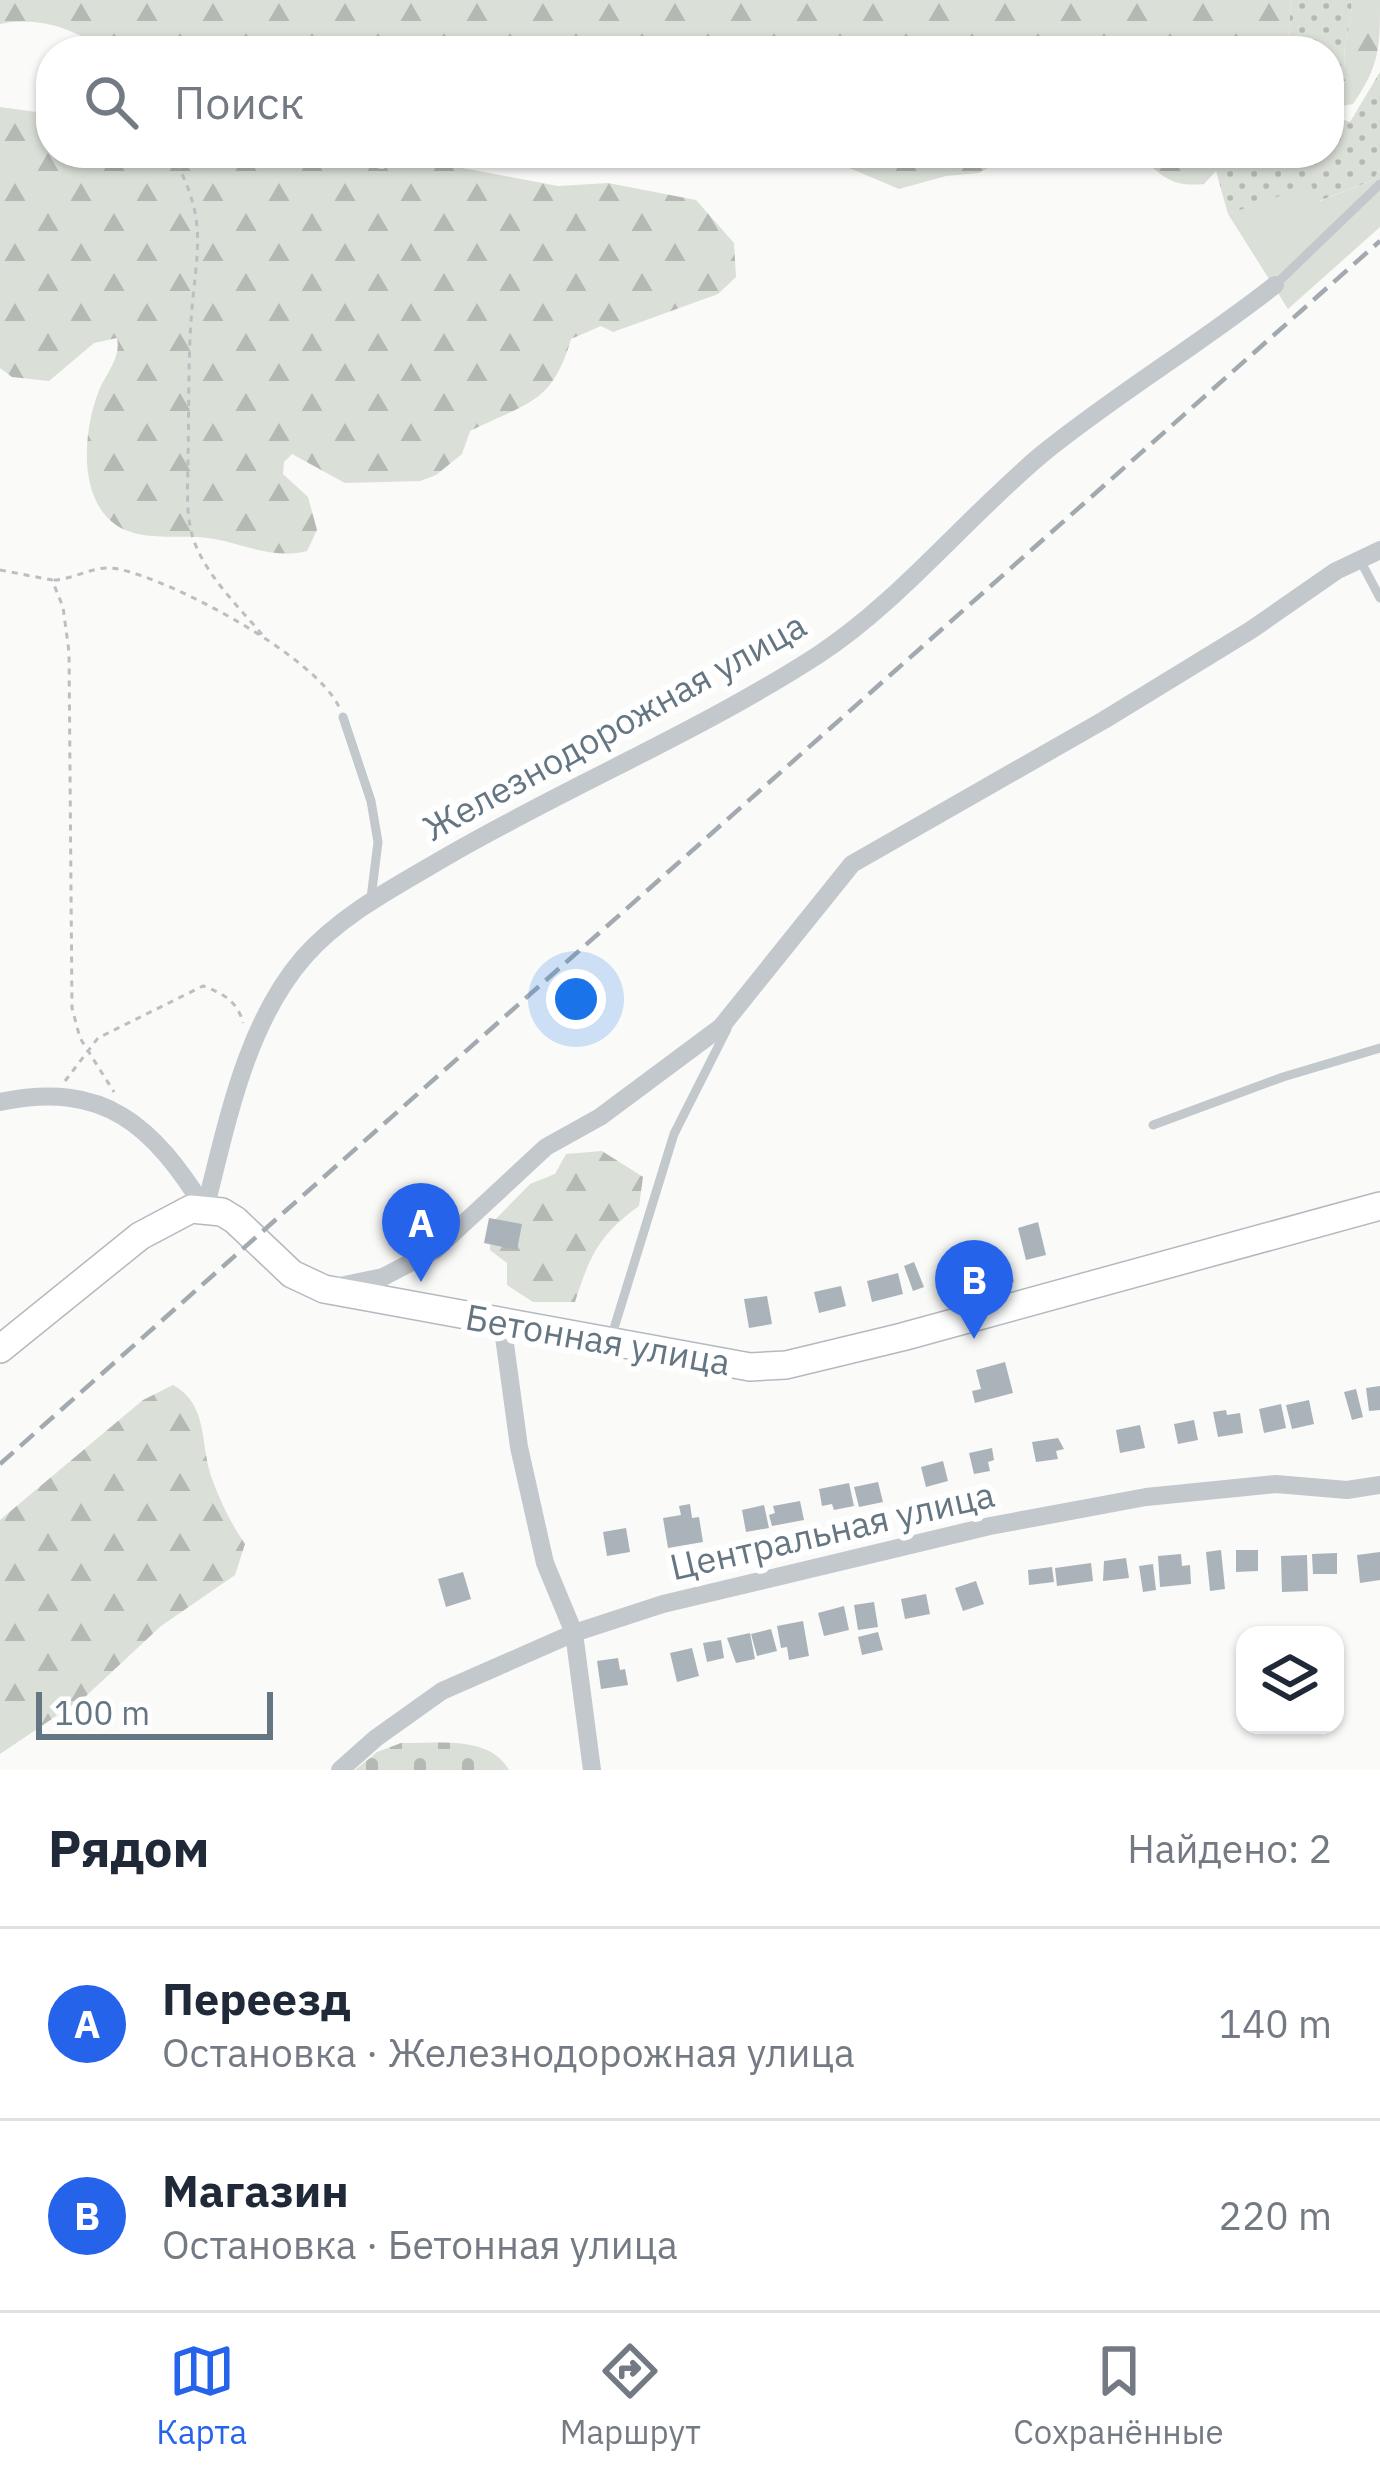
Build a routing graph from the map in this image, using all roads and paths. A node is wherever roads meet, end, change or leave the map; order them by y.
1 (180, 168) edge
2 (1380, 184) edge
3 (1275, 284) joint
4 (1380, 550) edge
5 (1360, 560) junction
6 (0, 570) edge
7 (52, 580) junction
8 (1380, 598) edge
9 (265, 638) junction
10 (343, 717) joint
11 (370, 901) junction
12 (739, 1004) junction
13 (1380, 1048) edge
14 (247, 1064) junction
15 (118, 1096) dead end
16 (46, 1098) junction
17 (0, 1102) edge
18 (1153, 1125) dead end
19 (1380, 1206) edge
20 (205, 1208) junction
21 (313, 1285) junction
22 (502, 1322) junction
23 (610, 1343) junction
24 (0, 1349) edge
25 (1380, 1485) edge
26 (574, 1633) junction
27 (340, 1770) edge
28 (592, 1770) edge

1 - 9 path
2 - 3 lane
3 - 11 street, Железнодорожная улица
4 - 5 street
5 - 8 lane
5 - 12 street
6 - 7 path
7 - 9 path
7 - 15 path
9 - 10 path
10 - 11 lane
11 - 14 street, Железнодорожная улица
12 - 21 street
12 - 23 lane
13 - 18 lane
14 - 16 path
14 - 20 street, Железнодорожная улица
16 - 17 street
16 - 20 street
19 - 23 main road, Бетонная улица
20 - 21 main road
20 - 24 main road
21 - 22 main road, Бетонная улица
22 - 23 main road, Бетонная улица
22 - 26 street
25 - 26 street, Центральная улица
26 - 27 street, Центральная улица
26 - 28 street

